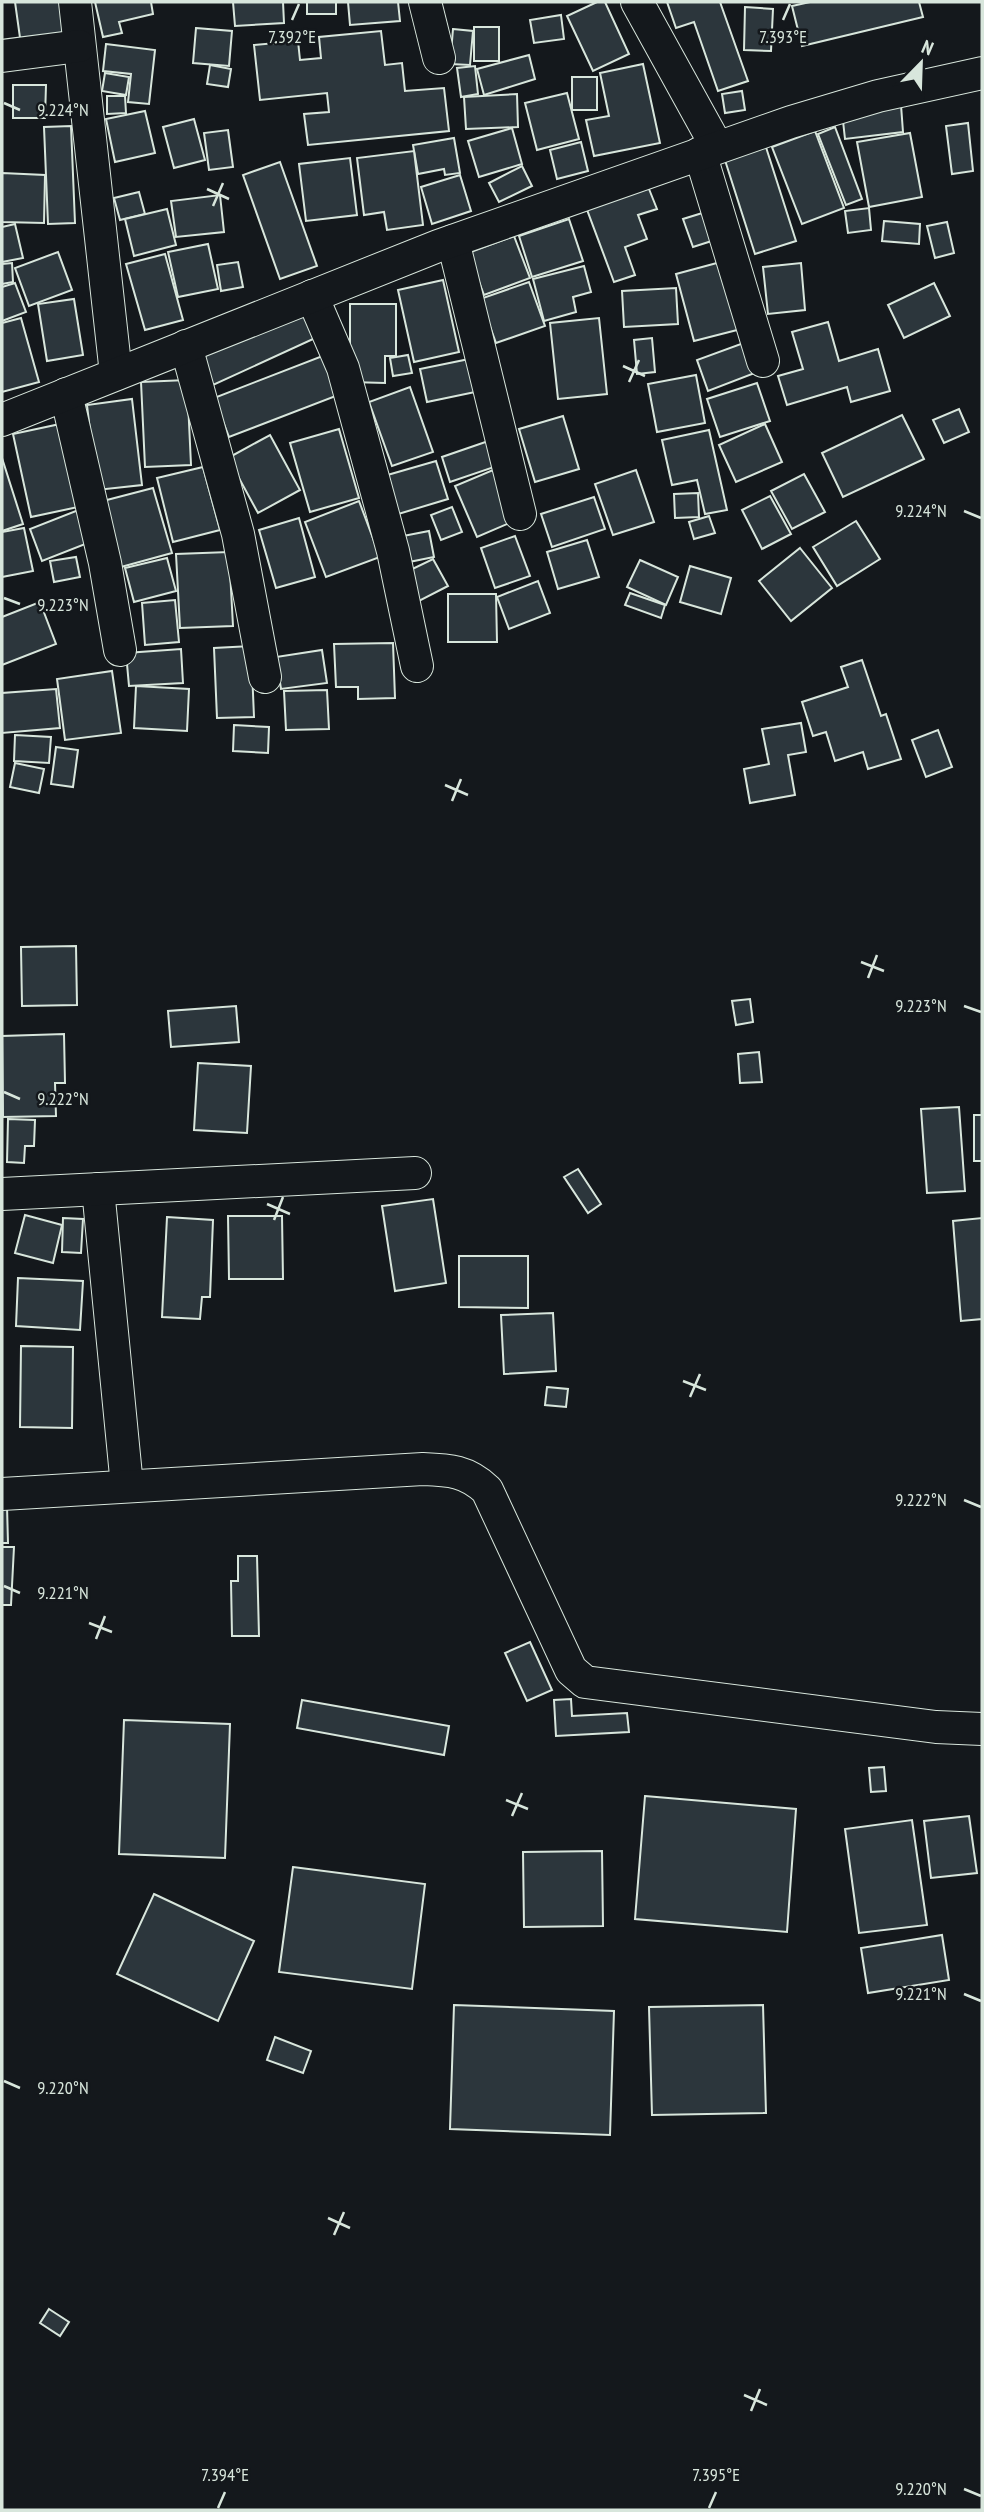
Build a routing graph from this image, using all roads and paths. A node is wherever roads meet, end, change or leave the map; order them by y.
1 (75, 2) edge
2 (425, 2) edge
3 (637, 2) edge
4 (79, 46) junction
5 (2, 56) edge
6 (439, 58) dead end
7 (982, 73) edge
8 (708, 150) junction
9 (453, 241) junction
10 (312, 296) junction
11 (186, 346) junction
12 (763, 360) dead end
13 (116, 374) junction
14 (66, 394) junction
15 (2, 420) edge
16 (520, 514) dead end
17 (120, 650) dead end
18 (417, 666) dead end
19 (265, 677) dead end
20 (415, 1173) dead end
21 (98, 1189) junction
22 (2, 1194) edge
23 (127, 1486) junction
24 (2, 1494) edge
25 (982, 1729) edge

1 - 4 street
2 - 6 street
3 - 8 street
4 - 5 street
4 - 13 street
7 - 8 street
8 - 9 street
8 - 12 street
9 - 10 street
9 - 16 street
10 - 11 street
10 - 18 street
11 - 13 street
11 - 19 street
13 - 14 street
14 - 15 street
14 - 17 street
20 - 21 street
21 - 22 street
21 - 23 street
23 - 24 street
23 - 25 street

